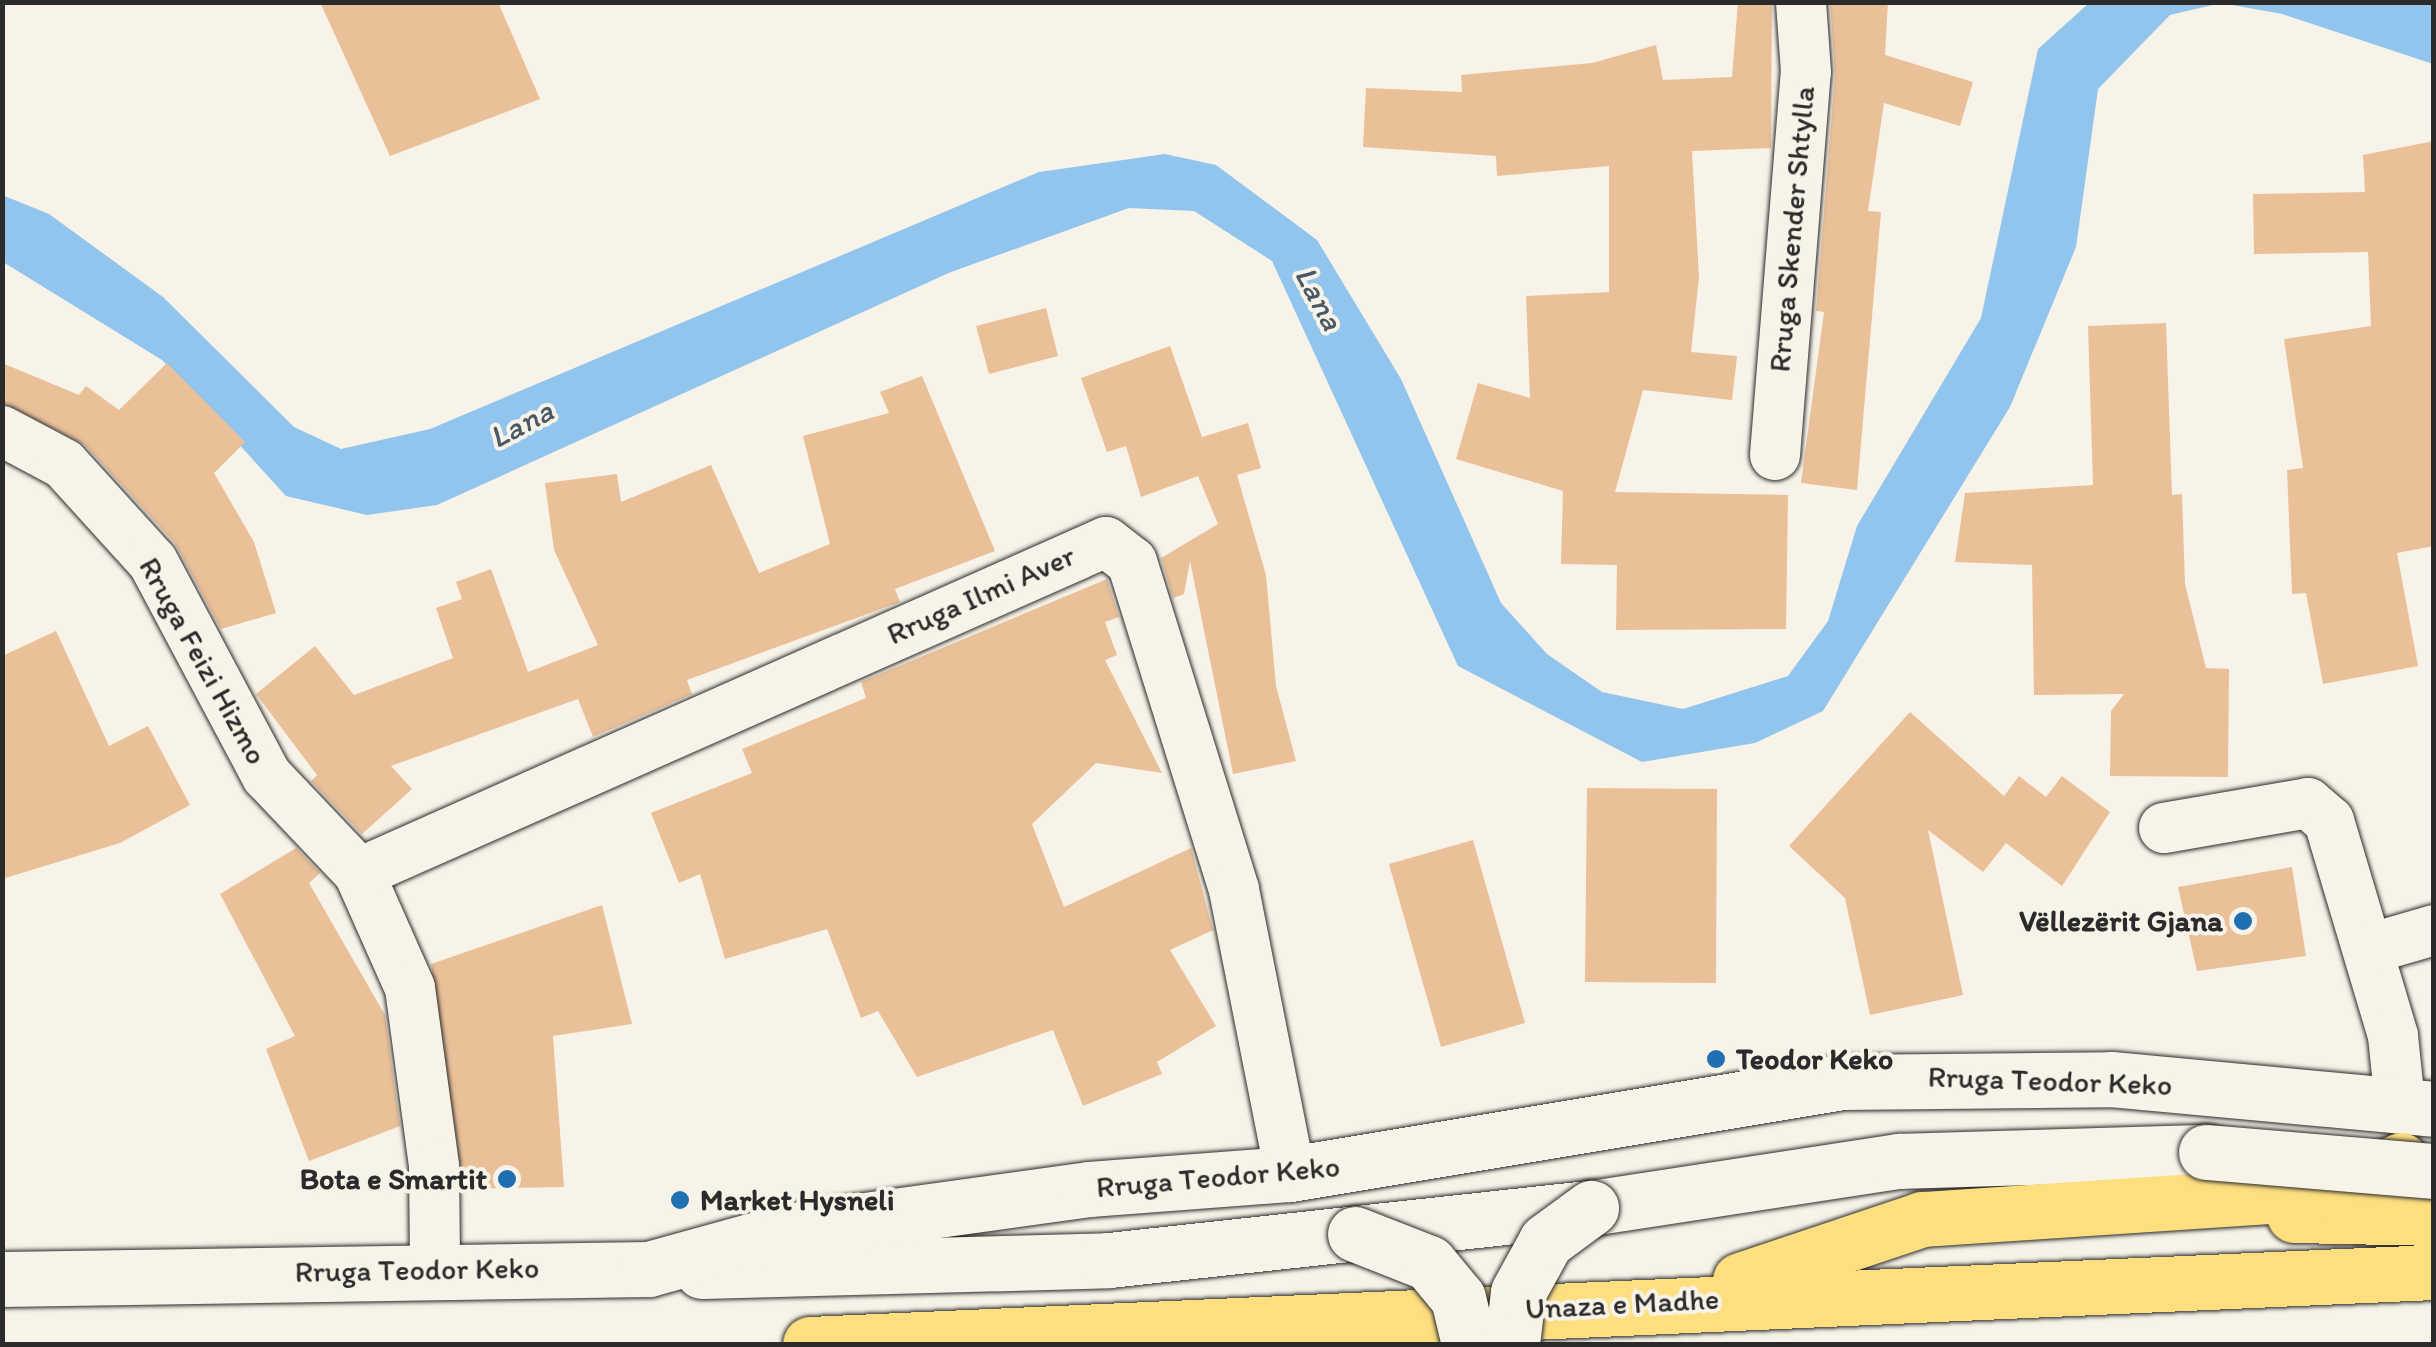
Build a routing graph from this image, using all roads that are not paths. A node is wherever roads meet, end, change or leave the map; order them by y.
1 (1801, 2) edge
2 (2, 431) edge
3 (1774, 455) dead end
4 (2164, 828) dead end
5 (359, 873) junction
6 (2434, 930) edge
7 (2369, 949) junction
8 (2417, 1106) edge
9 (2434, 1146) edge
10 (2434, 1171) edge
11 (1290, 1174) junction
12 (1591, 1208) junction
13 (2151, 1210) junction
14 (2434, 1218) edge
15 (1355, 1234) junction
16 (435, 1269) junction
17 (648, 1269) junction
18 (2434, 1272) edge
19 (2, 1280) edge
20 (1681, 1300) junction
21 (810, 1344) edge
22 (1469, 1344) edge
23 (1512, 1344) edge

1 - 3 street, Rruga Skender Shtylla
2 - 5 street, Rruga Feizi Hizmo
4 - 7 street
5 - 11 street, Rruga Ilmi Aver
5 - 16 street, Rruga Feizi Hizmo
6 - 7 street
7 - 8 street
8 - 11 main road, Rruga Teodor Keko
9 - 13 highway
10 - 12 main road, bridge
11 - 17 main road, Rruga Teodor Keko
12 - 15 main road, bridge
12 - 23 main road, bridge
13 - 14 highway
13 - 20 highway
15 - 17 main road
15 - 22 main road, bridge
16 - 17 main road, Rruga Teodor Keko
16 - 19 main road, Rruga Teodor Keko
18 - 20 highway, Unaza e Madhe
20 - 21 highway, Unaza e Madhe

